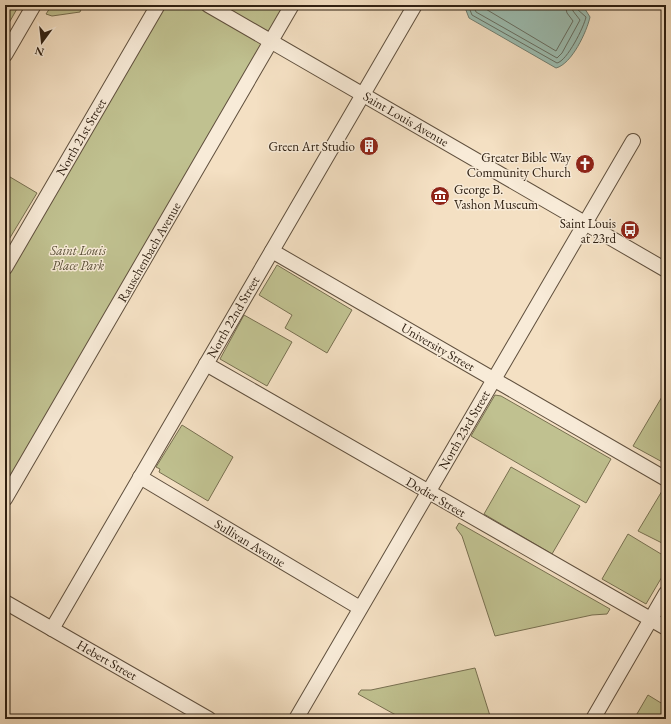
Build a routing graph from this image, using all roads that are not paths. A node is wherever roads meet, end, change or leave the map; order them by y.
1 (34, 5) edge
2 (158, 5) edge
3 (208, 5) edge
4 (292, 5) edge
5 (414, 5) edge
6 (271, 42) junction
7 (5, 55) edge
8 (363, 94) junction
9 (633, 141) dead end
10 (584, 223) junction
11 (272, 251) junction
12 (5, 268) edge
13 (666, 270) edge
14 (206, 364) junction
15 (493, 379) junction
16 (20, 474) junction
17 (140, 477) junction
18 (666, 479) edge
19 (5, 485) edge
20 (428, 492) junction
21 (5, 499) edge
22 (666, 593) edge
23 (5, 602) edge
24 (360, 608) junction
25 (651, 619) junction
26 (666, 628) edge
27 (52, 629) junction
28 (210, 719) edge
29 (296, 719) edge
30 (593, 719) edge

1 - 7 street
2 - 12 street, North 21st Street
3 - 6 street, Saint Louis Avenue
4 - 6 street, Rauschenbach Avenue
5 - 8 street, North 22nd Street
6 - 8 street, Saint Louis Avenue
6 - 16 street, Rauschenbach Avenue
8 - 10 street, Saint Louis Avenue
8 - 11 street, North 22nd Street
9 - 10 street, North 23rd Street
10 - 13 street, Saint Louis Avenue
10 - 15 street, North 23rd Street
11 - 14 street, North 22nd Street
11 - 15 street, University Street
14 - 17 street, North 22nd Street
14 - 20 street, Dodier Street
15 - 18 street, University Street
15 - 20 street, North 23rd Street
16 - 19 street
16 - 21 street, Rauschenbach Avenue
17 - 24 street, Sullivan Avenue
17 - 27 street, North 22nd Street
20 - 24 street, North 23rd Street
20 - 25 street, Dodier Street
22 - 25 street
23 - 27 street, Hebert Street
24 - 29 street, North 23rd Street
25 - 26 street, Dodier Street
25 - 30 street
27 - 28 street, Hebert Street

